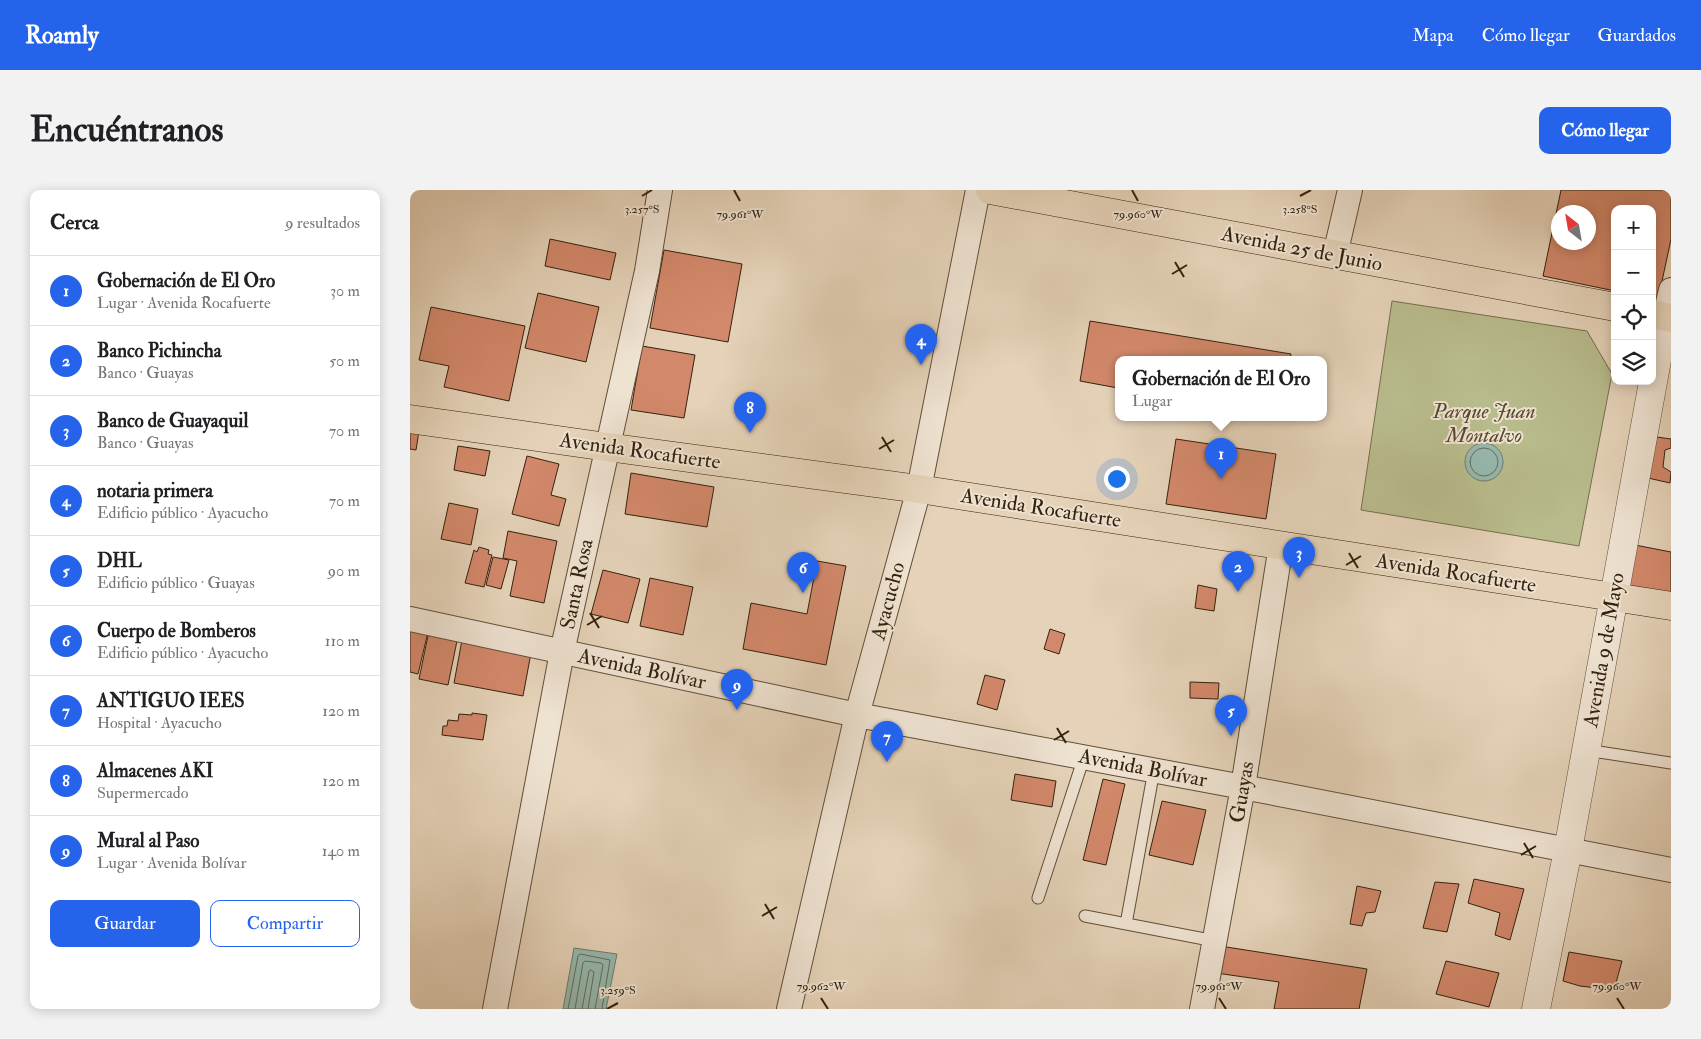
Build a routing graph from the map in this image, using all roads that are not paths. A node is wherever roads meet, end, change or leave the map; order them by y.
1 (660, 190) edge
2 (978, 190) edge
3 (990, 190) edge
4 (1350, 190) edge
5 (1335, 255) junction
6 (1671, 290) edge
7 (1611, 306) edge
8 (1663, 316) edge
9 (410, 419) edge
10 (607, 447) junction
11 (919, 488) junction
12 (1281, 545) junction
13 (1613, 597) junction
14 (1671, 606) edge
15 (410, 619) edge
16 (562, 652) junction
17 (857, 716) junction
18 (1586, 750) junction
19 (1084, 757) junction
20 (1671, 763) edge
21 (1154, 770) junction
22 (1244, 787) junction
23 (1568, 850) junction
24 (1671, 870) edge
25 (1038, 898) dead end
26 (1085, 916) dead end
27 (1126, 924) junction
28 (1215, 941) junction
29 (494, 1009) edge
30 (788, 1009) edge
31 (1202, 1009) edge
32 (1536, 1009) edge

1 - 10 street, Santa Rosa
2 - 11 street, Ayacucho
3 - 5 main road, Avenida 25 de Junio
4 - 5 street
5 - 7 main road, Avenida 25 de Junio
6 - 8 street, Avenida 9 de Mayo
8 - 13 street, Avenida 9 de Mayo
9 - 10 main road, Avenida Rocafuerte
10 - 11 main road, Avenida Rocafuerte
10 - 16 street, Santa Rosa
11 - 12 main road, Avenida Rocafuerte
11 - 17 street, Ayacucho
12 - 13 main road, Avenida Rocafuerte
12 - 22 street, Guayas
13 - 14 main road, Avenida Rocafuerte
13 - 18 street, Avenida 9 de Mayo
15 - 16 street, Avenida Bolívar
16 - 17 street, Avenida Bolívar
16 - 29 street, Santa Rosa
17 - 19 street, Avenida Bolívar
17 - 30 street, Ayacucho
18 - 20 lane
18 - 23 street, Avenida 9 de Mayo
19 - 21 street, Avenida Bolívar
19 - 25 lane
21 - 22 street, Avenida Bolívar
21 - 27 lane
22 - 23 street, Avenida Bolívar
22 - 28 street, Guayas
23 - 24 street, Avenida Bolívar
23 - 32 street, Avenida 9 de Mayo
26 - 27 lane
27 - 28 lane
28 - 31 street, Guayas

